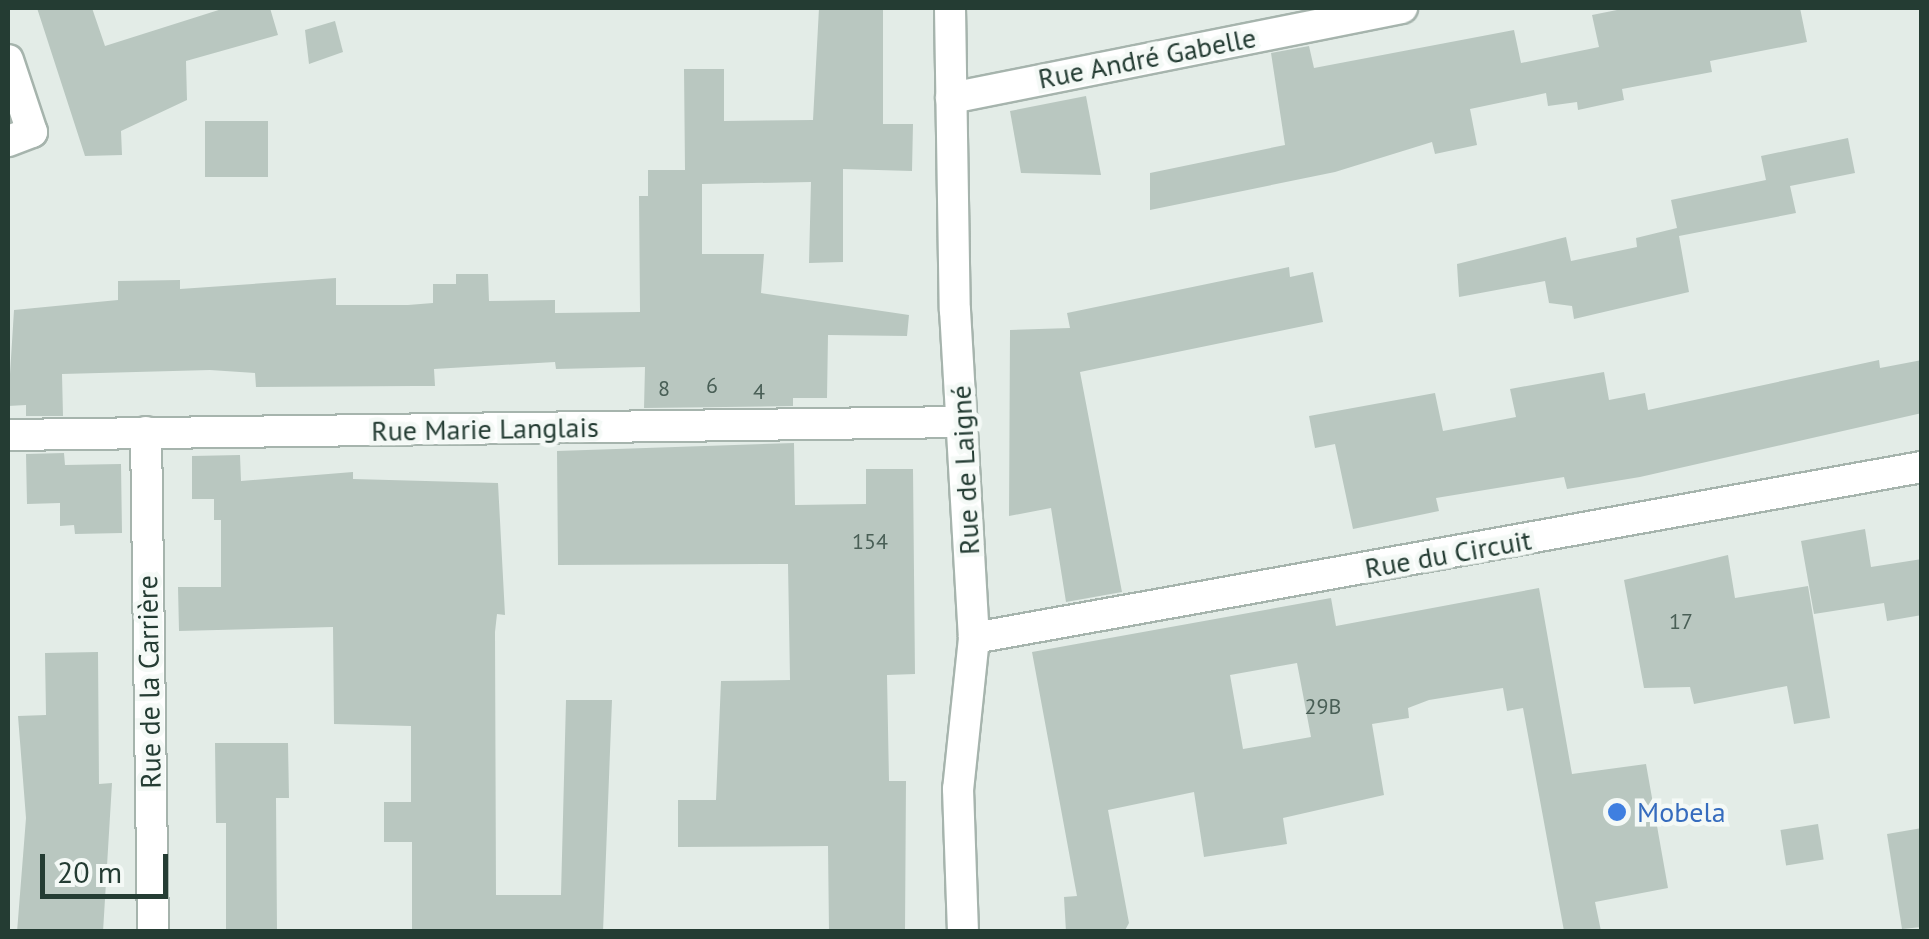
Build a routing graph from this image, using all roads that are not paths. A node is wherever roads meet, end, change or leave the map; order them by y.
1 (950, 8) edge
2 (1402, 8) edge
3 (8, 60) edge
4 (951, 98) junction
5 (8, 141) edge
6 (963, 422) junction
7 (146, 432) junction
8 (8, 436) edge
9 (1922, 467) edge
10 (974, 638) junction
11 (152, 932) edge
12 (963, 932) edge

1 - 4 street, Rue de Laigné
2 - 4 street, Rue André Gabelle
3 - 5 street
4 - 6 street, Rue de Laigné
6 - 7 street, Rue Marie Langlais
6 - 10 street, Rue de Laigné
7 - 8 street, Rue Marie Langlais
7 - 11 street, Rue de la Carrière
9 - 10 street, Rue du Circuit
10 - 12 street, Rue de Laigné

